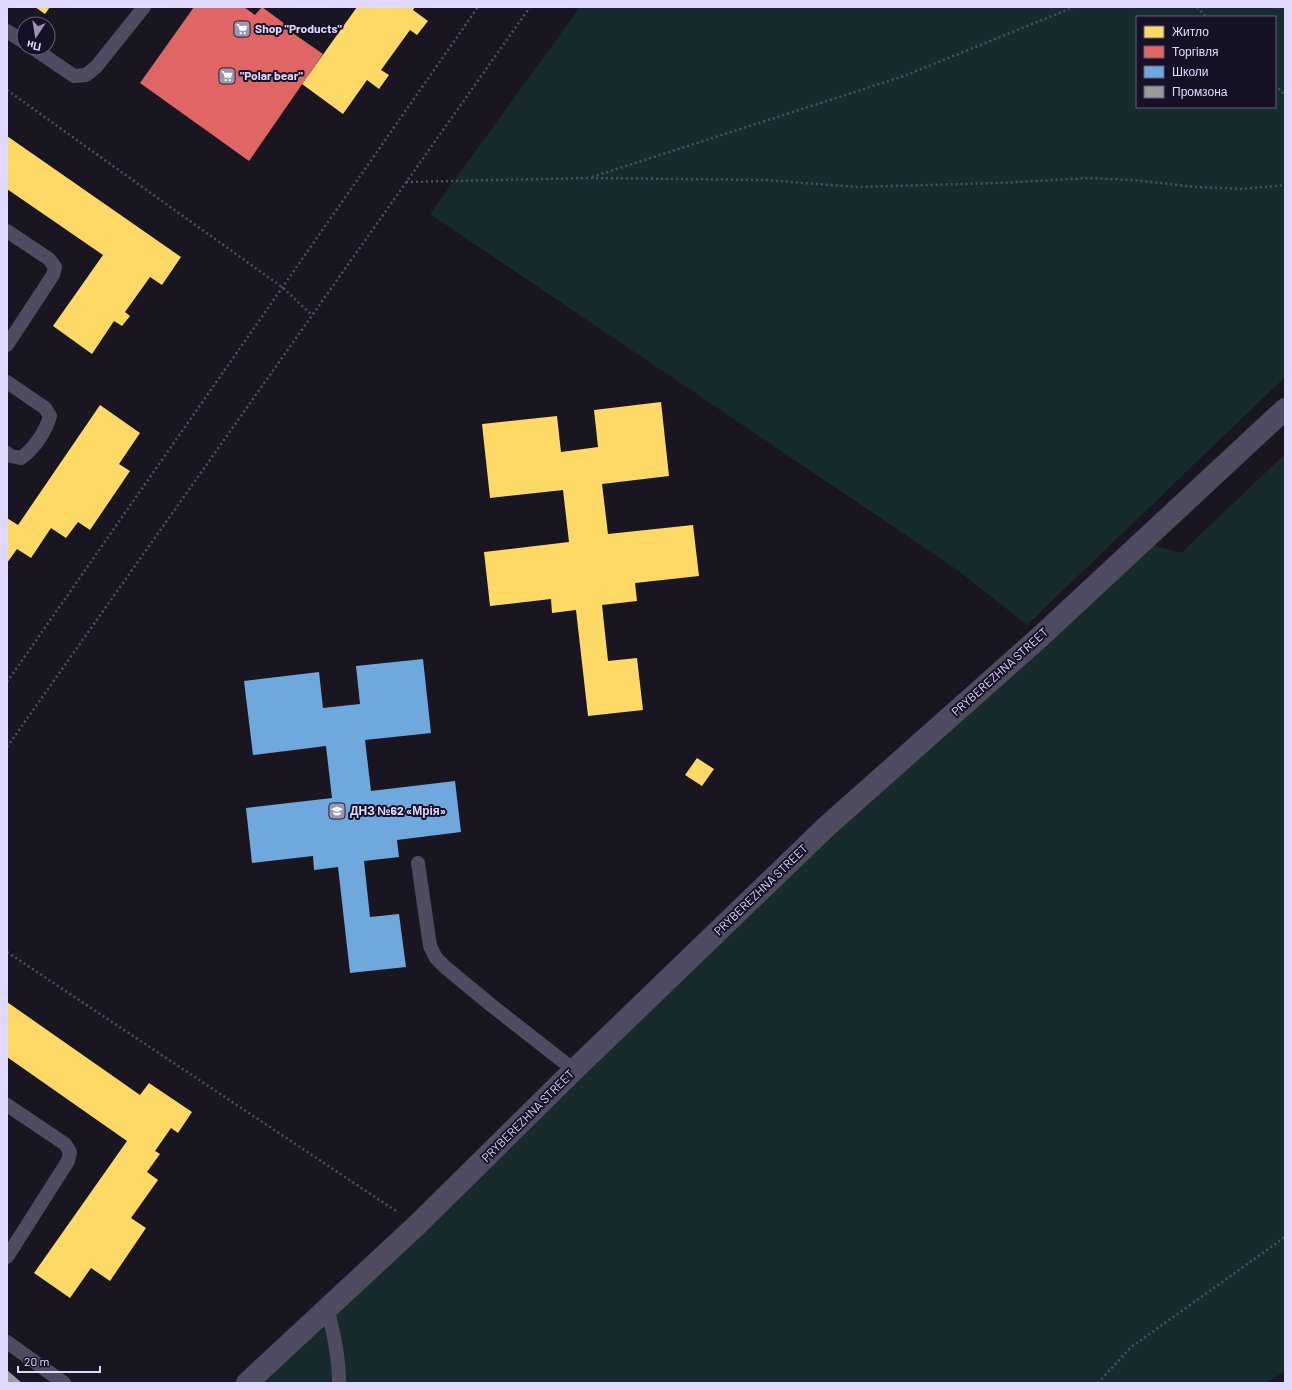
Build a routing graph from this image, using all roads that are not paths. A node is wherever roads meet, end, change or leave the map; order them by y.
1 (144, 7) edge
2 (7, 31) edge
3 (16, 37) edge
4 (44, 56) edge
5 (7, 231) edge
6 (7, 345) edge
7 (7, 382) edge
8 (1285, 409) edge
9 (7, 453) edge
10 (418, 863) dead end
11 (574, 1070) junction
12 (7, 1105) edge
13 (7, 1257) edge
14 (327, 1309) junction
15 (7, 1342) edge
16 (64, 1383) edge
17 (247, 1383) edge
18 (339, 1383) edge

1 - 4 lane
2 - 3 lane
5 - 6 lane
7 - 9 lane
8 - 11 street, PRYBEREZHNA STREET
10 - 11 lane
11 - 14 street, PRYBEREZHNA STREET
12 - 13 lane
14 - 17 street, PRYBEREZHNA STREET
14 - 18 lane
15 - 16 lane

